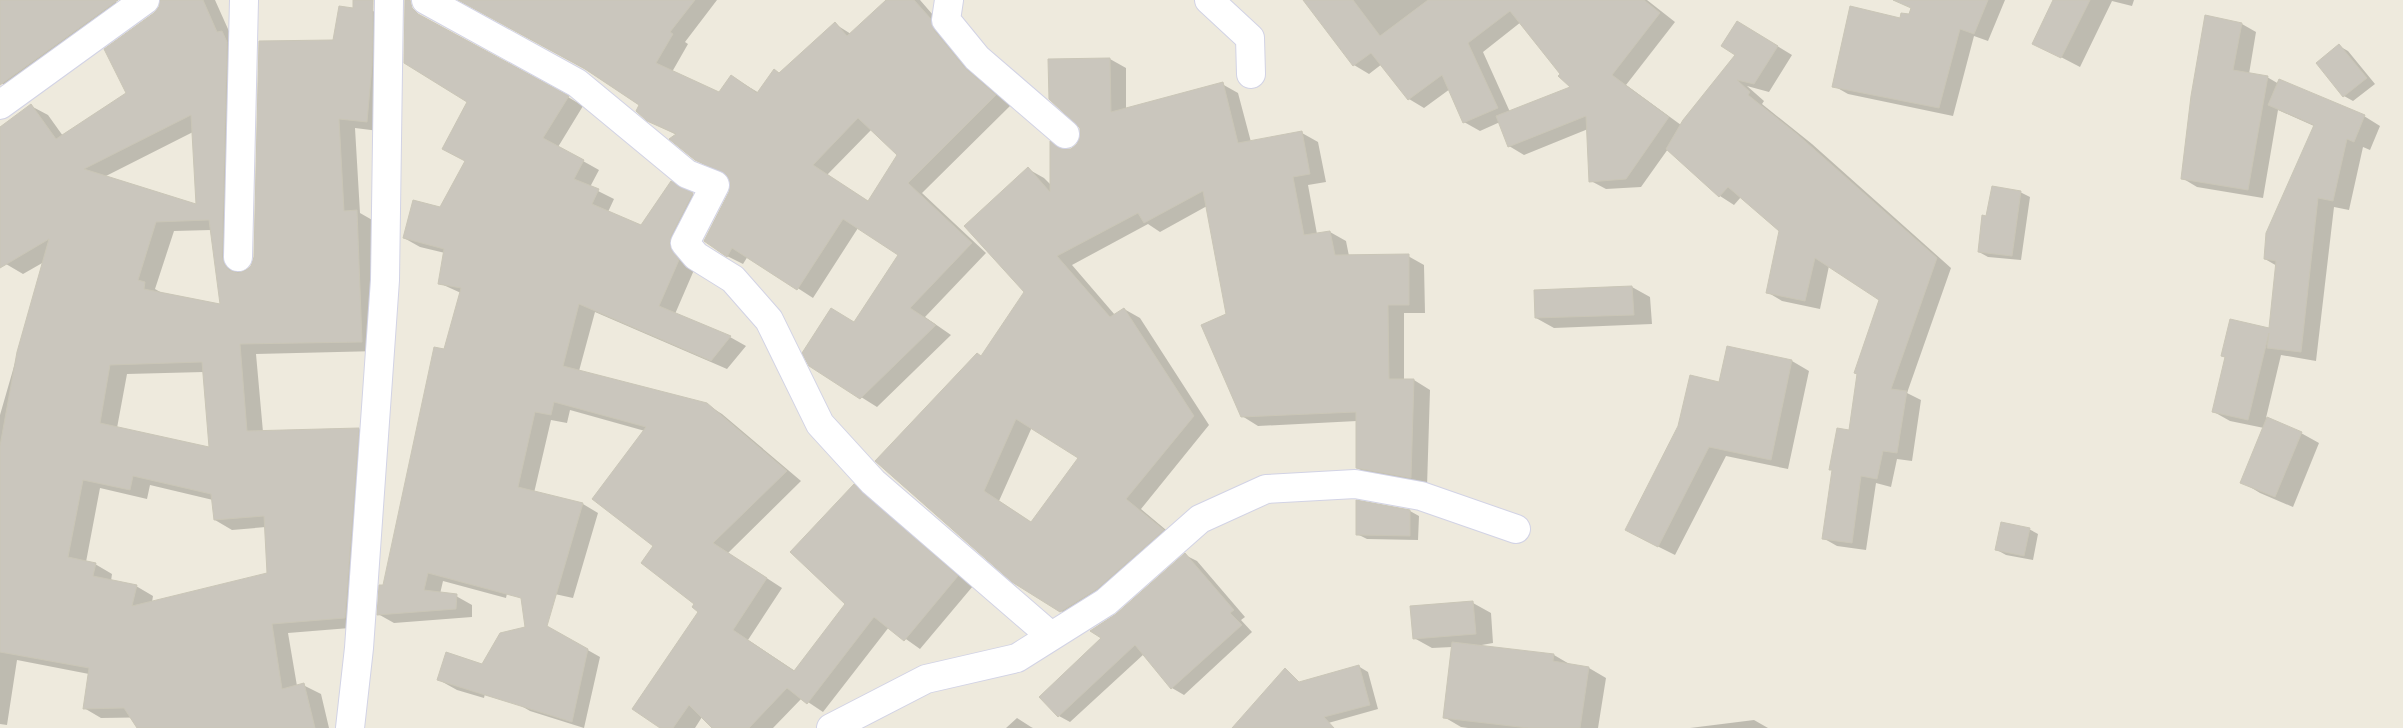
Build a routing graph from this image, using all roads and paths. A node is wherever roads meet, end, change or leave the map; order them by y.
1 (145, 0) edge
2 (244, 0) edge
3 (389, 0) edge
4 (426, 0) edge
5 (949, 0) edge
6 (1209, 0) edge
7 (1251, 74) dead end
8 (0, 105) edge
9 (1065, 134) dead end
10 (238, 257) dead end
11 (1516, 529) dead end
12 (1051, 636) junction
13 (350, 728) edge
14 (831, 728) edge

1 - 8 street
2 - 10 street
3 - 13 street
4 - 12 street
5 - 9 street
6 - 7 street
11 - 12 street
12 - 14 street

